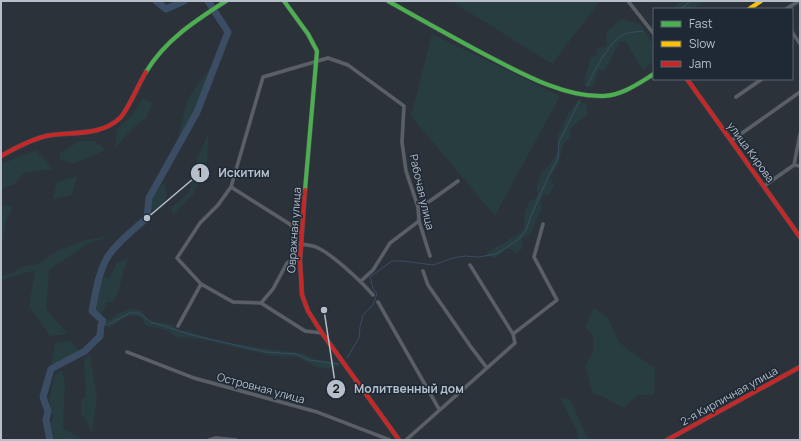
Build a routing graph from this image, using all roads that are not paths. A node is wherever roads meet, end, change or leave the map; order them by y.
1 (226, 1) edge
2 (284, 1) edge
3 (388, 1) edge
4 (628, 1) edge
5 (761, 1) edge
6 (799, 1) edge
7 (750, 8) edge
8 (788, 8) edge
9 (653, 33) edge
10 (793, 34) edge
11 (800, 44) edge
12 (317, 61) junction
13 (653, 75) edge
14 (688, 80) edge
15 (753, 80) edge
16 (761, 80) edge
17 (756, 84) junction
18 (800, 92) edge
19 (736, 96) dead end
20 (800, 134) edge
21 (731, 141) junction
22 (1, 156) edge
23 (794, 165) junction
24 (800, 166) edge
25 (458, 181) dead end
26 (764, 186) junction
27 (231, 187) junction
28 (418, 207) junction
29 (419, 221) junction
30 (543, 224) dead end
31 (798, 231) edge
32 (301, 233) junction
33 (800, 237) edge
34 (300, 244) junction
35 (430, 256) dead end
36 (300, 260) junction
37 (470, 265) dead end
38 (423, 271) dead end
39 (361, 281) junction
40 (201, 284) junction
41 (374, 295) dead end
42 (378, 302) dead end
43 (261, 303) junction
44 (178, 326) dead end
45 (322, 333) junction
46 (513, 334) junction
47 (127, 352) dead end
48 (800, 367) edge
49 (487, 368) junction
50 (440, 409) junction
51 (209, 440) edge
52 (236, 440) edge
53 (390, 440) edge
54 (399, 440) edge
55 (406, 440) edge
56 (667, 440) edge

1 - 22 main road
2 - 12 main road, Овражная улица
3 - 13 main road
4 - 9 street
5 - 7 main road
6 - 8 street
10 - 11 street
12 - 27 street
12 - 28 street, Рабочая улица
12 - 32 main road, Овражная улица
14 - 21 main road, улица Кирова
15 - 17 street
16 - 17 street
17 - 19 street
18 - 21 street
20 - 23 street
21 - 26 main road, улица Кирова
23 - 24 street
23 - 26 street
25 - 28 street
26 - 31 main road, улица Кирова
27 - 32 street
27 - 40 street
28 - 29 street, Рабочая улица
29 - 35 street, Рабочая улица
29 - 39 street
30 - 46 street
31 - 33 main road, улица Кирова
32 - 34 main road, Овражная улица
34 - 36 main road, Овражная улица
34 - 39 street
36 - 43 street
36 - 45 main road, Овражная улица
37 - 46 street
38 - 49 street
39 - 41 street
40 - 43 street
40 - 44 street
42 - 50 street
43 - 45 street
45 - 54 main road, Овражная улица
46 - 49 street
47 - 53 street, Островная улица
48 - 56 main road, 2-я Кирпичная улица
49 - 50 street
50 - 55 street
51 - 52 street

